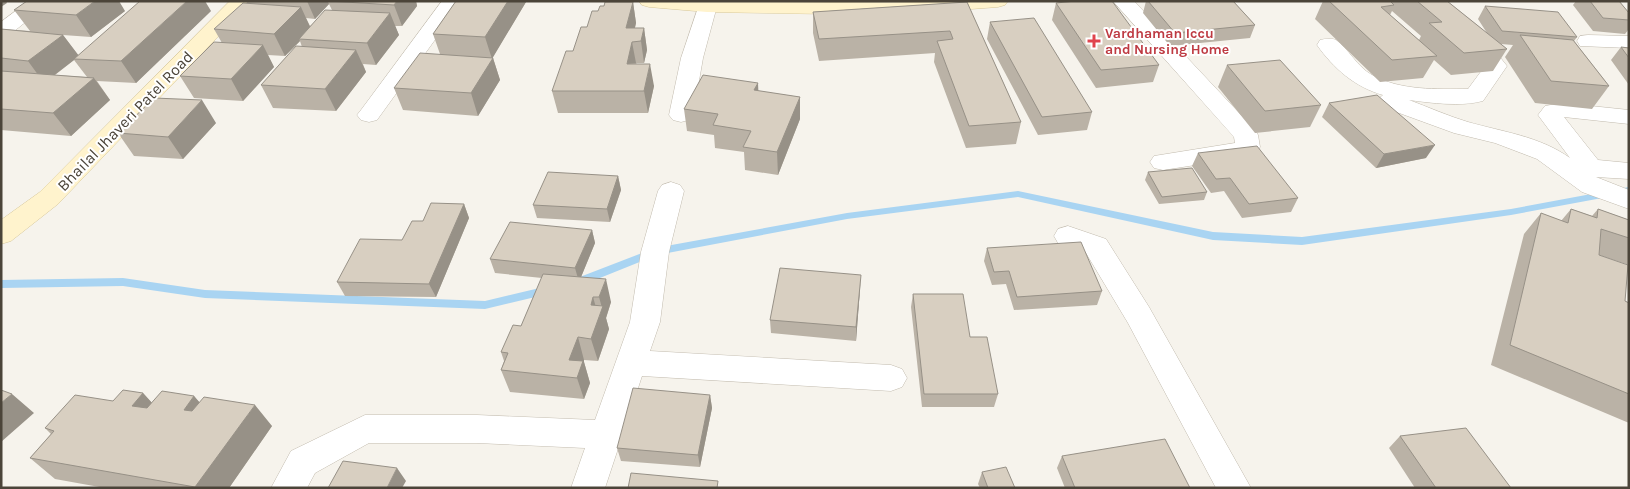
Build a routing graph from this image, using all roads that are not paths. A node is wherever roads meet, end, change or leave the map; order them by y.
1 (42, 1) edge
2 (242, 1) edge
3 (453, 1) edge
4 (649, 1) edge
5 (998, 1) edge
6 (1110, 1) edge
7 (1123, 1) edge
8 (1429, 1) edge
9 (763, 4) edge
10 (792, 4) edge
11 (924, 4) edge
12 (707, 6) junction
13 (1, 32) edge
14 (1588, 41) dead end
15 (1629, 42) edge
16 (1328, 45) dead end
17 (1172, 80) dead end
18 (1363, 91) dead end
19 (369, 115) dead end
20 (681, 115) dead end
21 (1629, 117) edge
22 (1162, 162) dead end
23 (1629, 172) edge
24 (1586, 177) junction
25 (671, 191) dead end
26 (1629, 200) edge
27 (1, 234) edge
28 (1068, 236) dead end
29 (631, 363) junction
30 (891, 378) dead end
31 (606, 435) junction
32 (288, 488) edge
33 (588, 488) edge
34 (1234, 488) edge

1 - 13 street
2 - 27 main road, Bhailal Jhaveri Patel Road
3 - 19 street
4 - 12 main road
5 - 11 main road
6 - 17 street
7 - 22 street
8 - 16 street
9 - 10 main road
9 - 12 main road
10 - 11 main road
12 - 20 street
14 - 15 street
18 - 24 street
21 - 24 street
23 - 24 street
24 - 26 street
25 - 29 street
28 - 34 street
29 - 30 street
29 - 31 street
31 - 32 street
31 - 33 street

